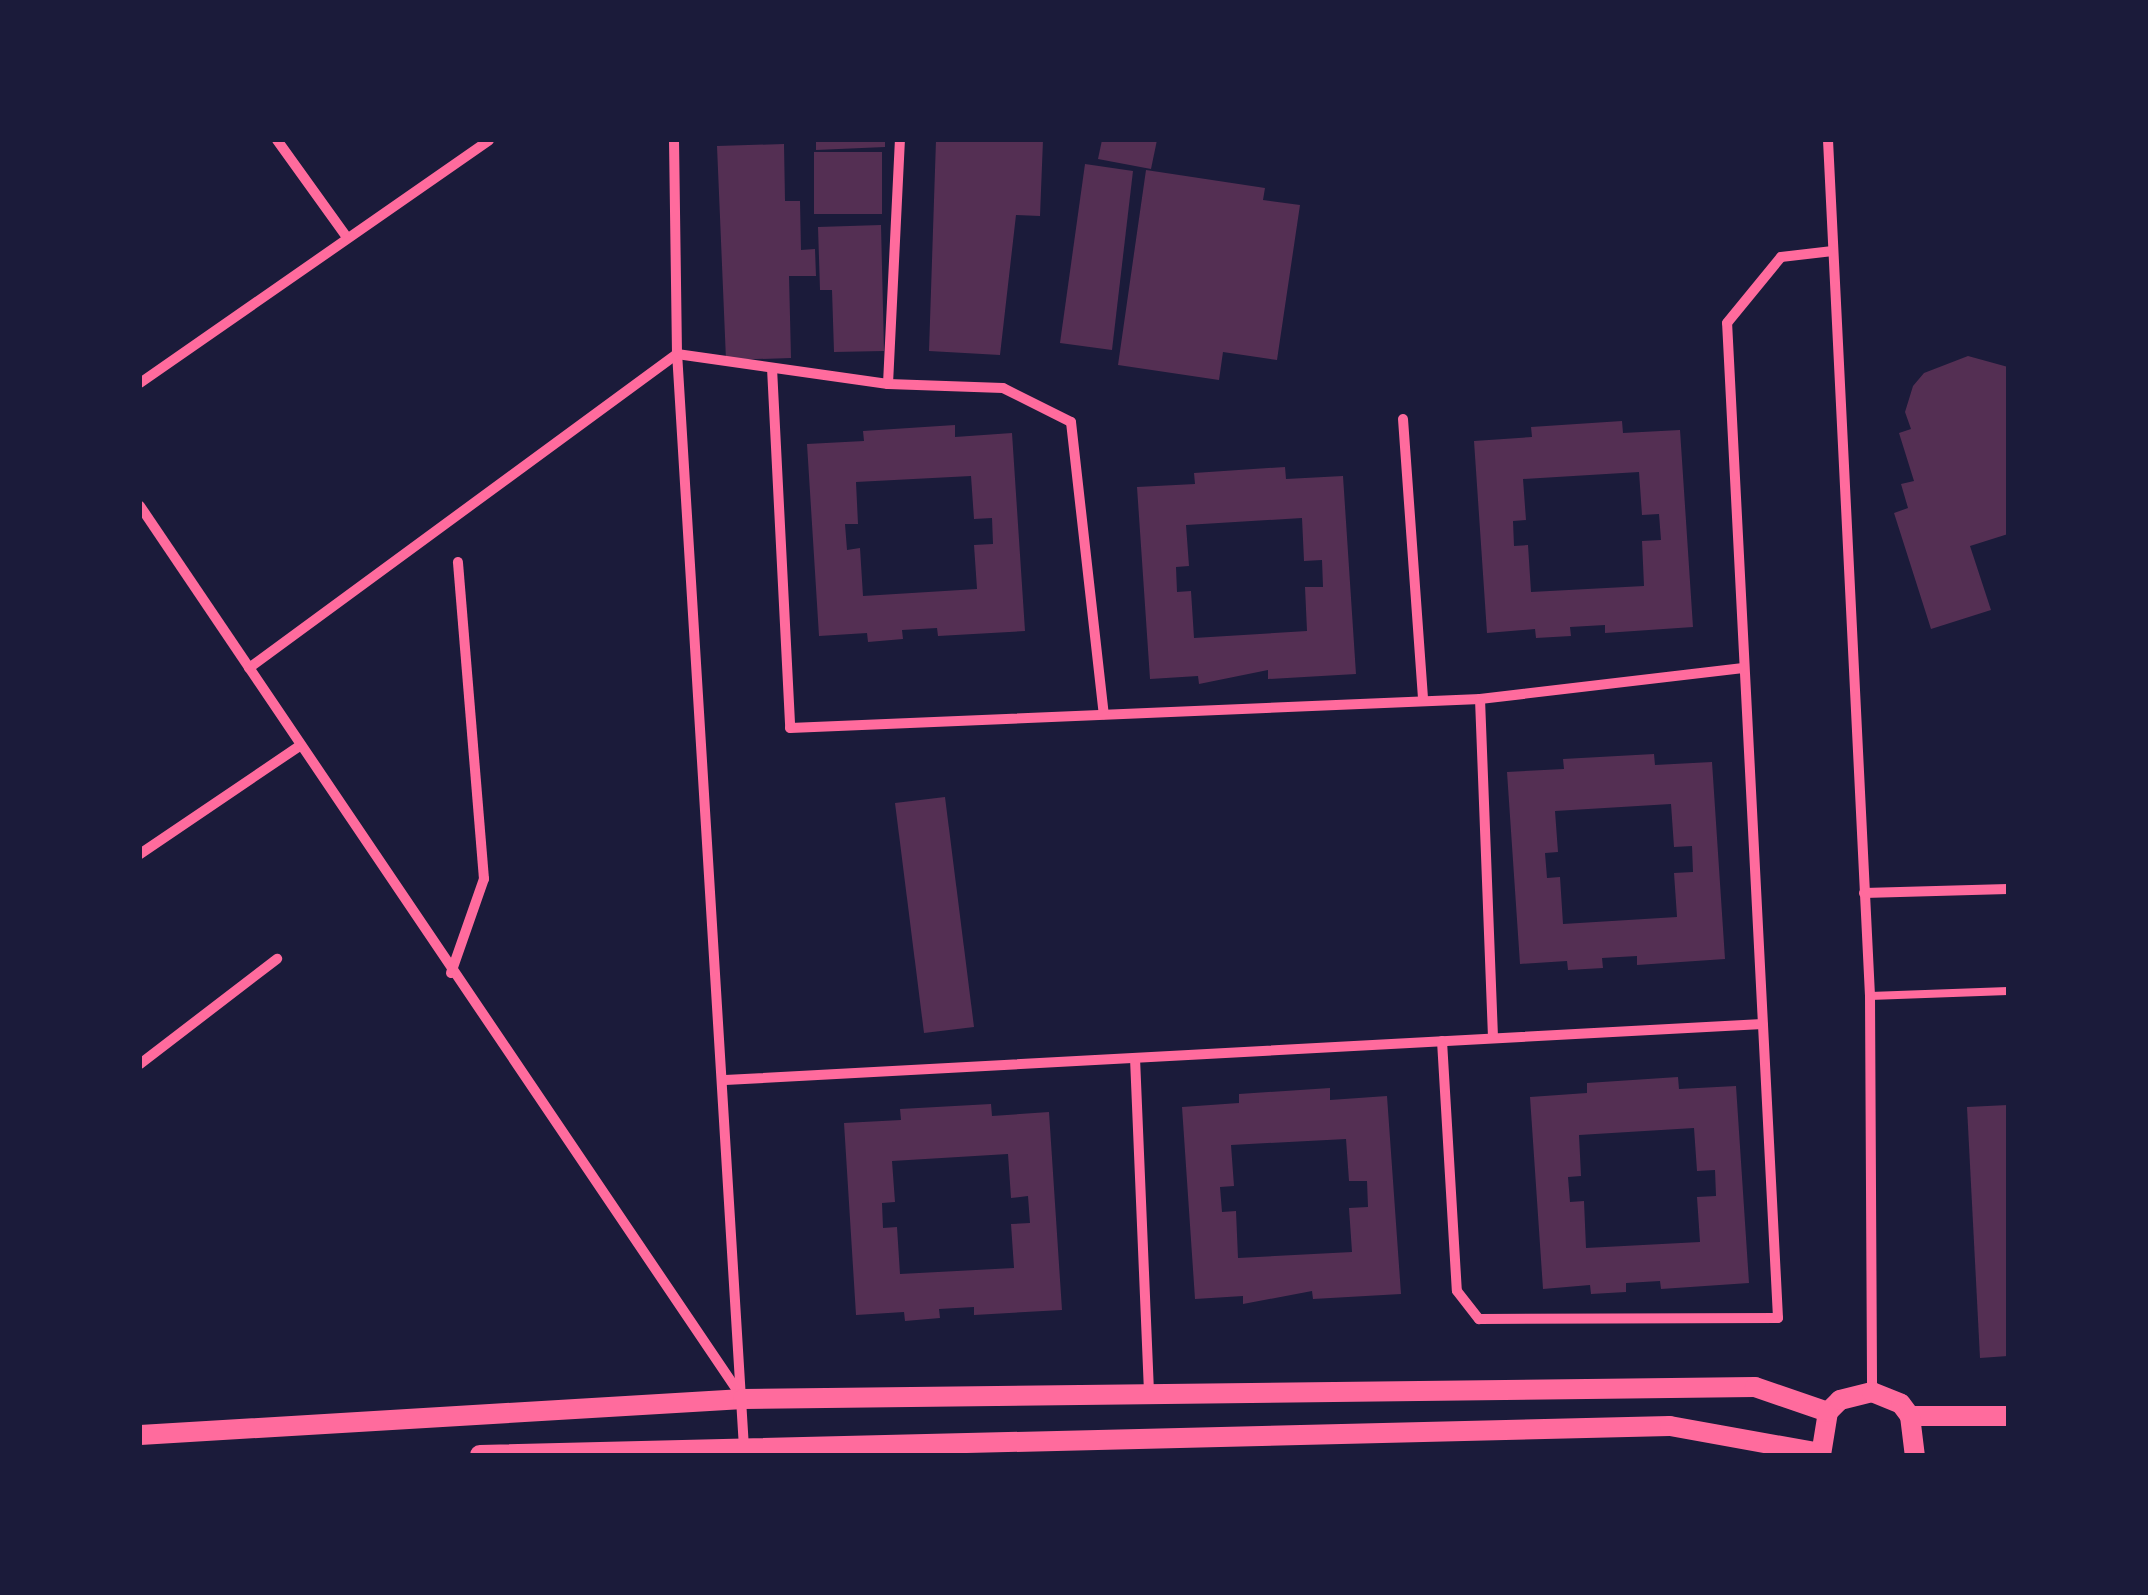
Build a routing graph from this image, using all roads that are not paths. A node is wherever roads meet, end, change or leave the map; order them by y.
1 (276, 140) edge
2 (488, 140) edge
3 (674, 140) edge
4 (900, 140) edge
5 (1828, 140) edge
6 (346, 236) junction
7 (1833, 251) junction
8 (677, 354) junction
9 (772, 368) junction
10 (140, 384) edge
11 (888, 384) junction
12 (1403, 419) dead end
13 (140, 506) edge
14 (458, 562) dead end
15 (249, 668) junction
16 (1743, 668) junction
17 (1480, 699) junction
18 (1422, 700) junction
19 (1104, 714) junction
20 (301, 745) junction
21 (140, 854) edge
22 (2008, 889) edge
23 (1864, 894) junction
24 (277, 959) dead end
25 (451, 973) junction
26 (2008, 992) edge
27 (1870, 996) junction
28 (1762, 1024) junction
29 (1493, 1038) junction
30 (1442, 1041) junction
31 (1135, 1058) junction
32 (140, 1064) edge
33 (725, 1080) junction
34 (1872, 1392) junction
35 (1150, 1398) junction
36 (743, 1400) junction
37 (1828, 1412) junction
38 (1910, 1416) junction
39 (2008, 1416) edge
40 (140, 1434) edge
41 (744, 1448) junction
42 (1820, 1454) edge
43 (480, 1455) edge
44 (1915, 1455) edge

1 - 6 street
2 - 6 street
3 - 8 street
4 - 11 street
5 - 7 street
6 - 10 street
7 - 16 street
7 - 23 street
8 - 9 street
8 - 15 street
8 - 33 street
9 - 11 street
9 - 19 street
11 - 19 street
12 - 18 street
13 - 15 street
14 - 25 street
15 - 20 street
16 - 17 street
16 - 28 street
17 - 18 street
17 - 29 street
18 - 19 street
20 - 21 street
20 - 25 street
22 - 23 street
23 - 27 street
24 - 32 street
25 - 36 street
26 - 27 lane
27 - 34 street
28 - 29 street
28 - 30 street
29 - 30 street
30 - 31 street
31 - 33 street
31 - 35 street
33 - 36 street
34 - 37 main road
34 - 38 main road
35 - 36 main road
35 - 37 main road
36 - 40 main road
36 - 41 street
37 - 42 main road
38 - 39 main road
38 - 44 main road
41 - 42 main road
41 - 43 main road

